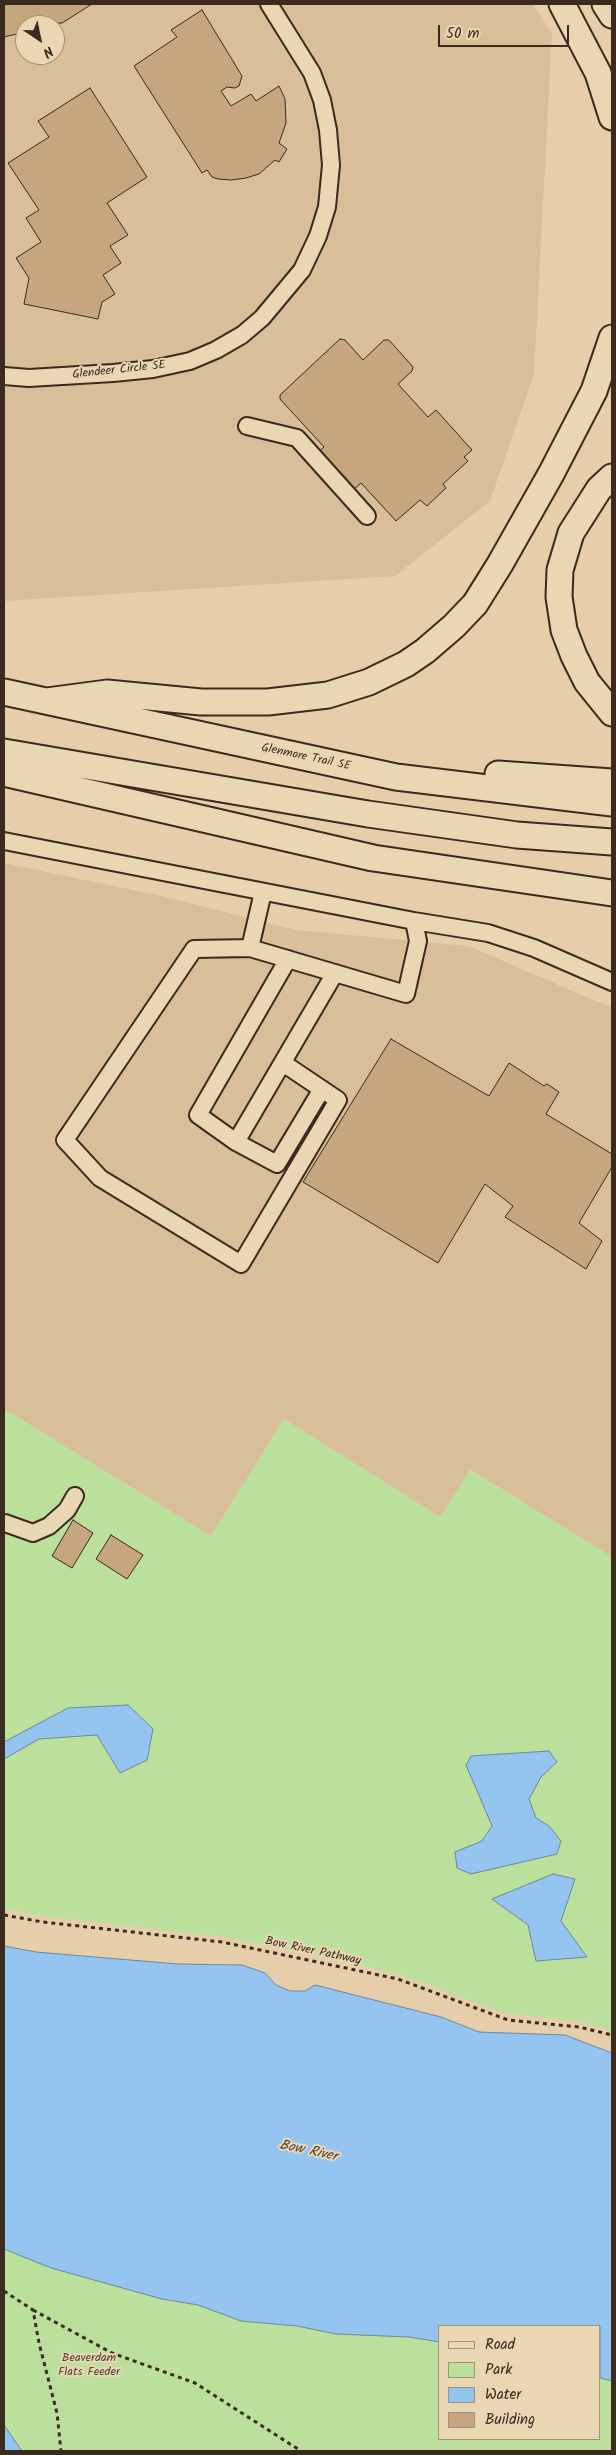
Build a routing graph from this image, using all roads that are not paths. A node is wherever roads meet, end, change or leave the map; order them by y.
1 (269, 4) edge
2 (562, 4) edge
3 (605, 4) edge
4 (612, 14) edge
5 (612, 117) edge
6 (612, 338) edge
7 (4, 376) edge
8 (247, 426) dead end
9 (612, 477) edge
10 (367, 516) dead end
11 (4, 692) edge
12 (47, 701) junction
13 (612, 713) edge
14 (4, 752) edge
15 (4, 773) edge
16 (396, 777) junction
17 (612, 782) edge
18 (612, 802) edge
19 (4, 841) edge
20 (612, 842) edge
21 (263, 892) junction
22 (612, 893) edge
23 (414, 921) junction
24 (250, 948) junction
25 (288, 959) junction
26 (335, 973) junction
27 (612, 982) edge
28 (283, 1063) junction
29 (322, 1089) junction
30 (236, 1142) junction
31 (75, 1496) dead end
32 (5, 1523) dead end

1 - 7 street, Glendeer Circle SE
2 - 5 highway
3 - 4 highway
6 - 12 highway
8 - 10 street
9 - 13 highway
11 - 12 highway, Glenmore Trail SE
12 - 16 highway, Glenmore Trail SE
14 - 20 highway
15 - 22 highway
16 - 17 highway
16 - 18 highway, Glenmore Trail SE
19 - 21 street
21 - 23 street
21 - 24 street
23 - 26 street
23 - 27 street
24 - 25 street
24 - 29 street
25 - 26 street
25 - 30 street
26 - 28 street
28 - 29 street
28 - 30 street
29 - 30 street
31 - 32 street

